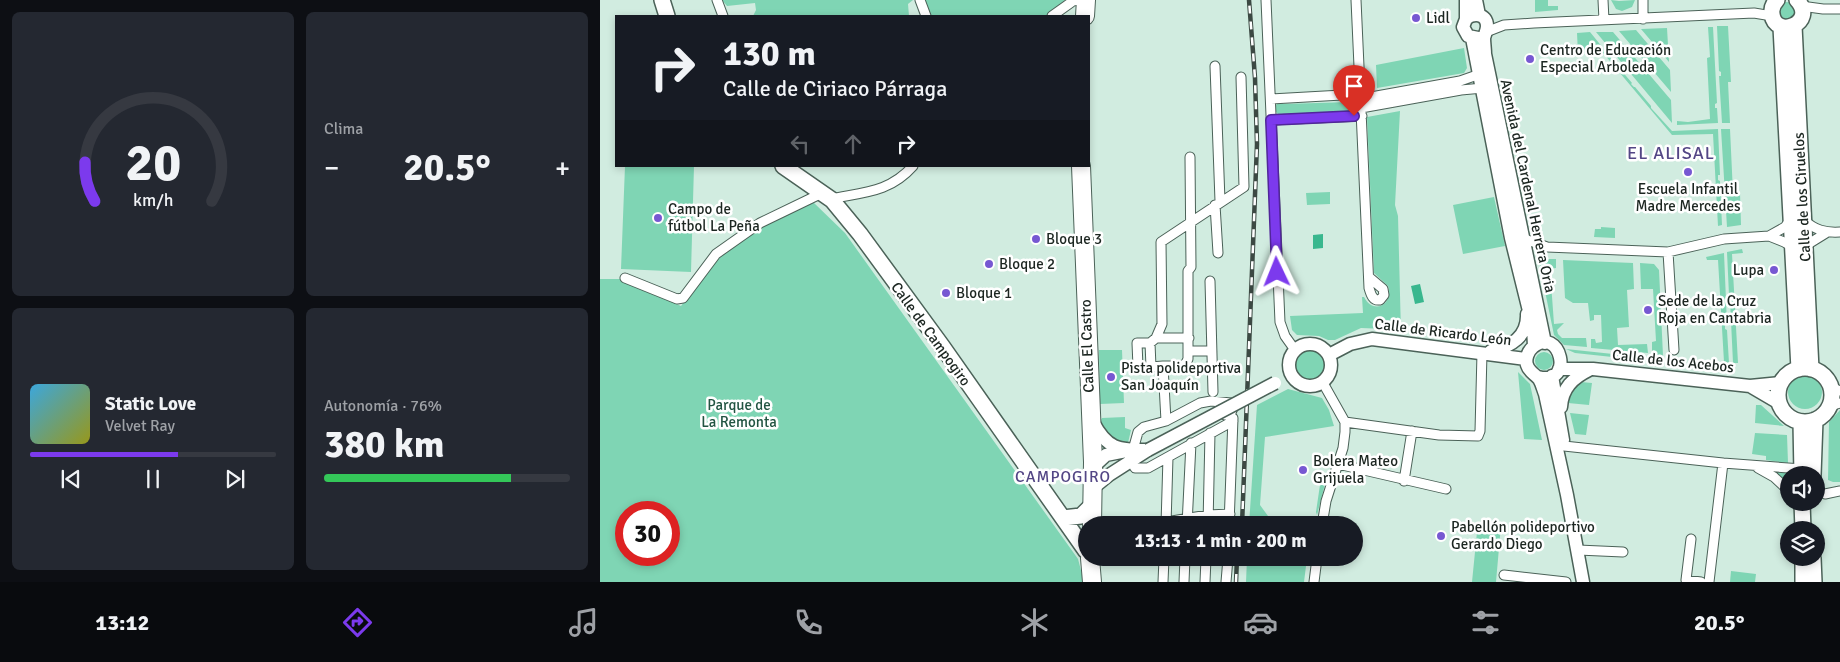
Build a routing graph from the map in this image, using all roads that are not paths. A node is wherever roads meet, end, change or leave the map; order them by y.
1 (662, 0) edge
2 (717, 0) edge
3 (920, 0) edge
4 (1079, 0) edge
5 (1086, 0) edge
6 (1266, 0) edge
7 (1356, 0) edge
8 (1466, 0) edge
9 (1476, 0) edge
10 (1603, 0) edge
11 (1643, 0) edge
12 (1840, 8) edge
13 (1787, 12) edge
14 (668, 15) edge
15 (723, 15) edge
16 (926, 15) edge
17 (1053, 15) edge
18 (1085, 15) edge
19 (1644, 18) junction
20 (1466, 20) junction
21 (1604, 20) junction
22 (1481, 28) junction
23 (1215, 66) dead end
24 (1480, 74) junction
25 (1242, 78) dead end
26 (1482, 88) junction
27 (1270, 99) junction
28 (1361, 104) junction
29 (1271, 120) junction
30 (1190, 157) dead end
31 (784, 167) edge
32 (912, 167) edge
33 (1081, 167) edge
34 (826, 195) junction
35 (1218, 203) junction
36 (1798, 219) junction
37 (1191, 221) junction
38 (1840, 232) edge
39 (1826, 233) junction
40 (1769, 236) junction
41 (1522, 238) junction
42 (1547, 247) junction
43 (1799, 247) junction
44 (1218, 252) dead end
45 (1668, 252) junction
46 (1527, 258) junction
47 (625, 278) dead end
48 (1370, 278) dead end
49 (1210, 281) dead end
50 (1524, 296) junction
51 (1188, 338) junction
52 (1153, 341) junction
53 (1539, 345) junction
54 (1295, 350) junction
55 (1674, 350) dead end
56 (1189, 351) junction
57 (1212, 351) junction
58 (1482, 353) junction
59 (1329, 355) junction
60 (1561, 355) junction
61 (1526, 359) junction
62 (1163, 366) junction
63 (1151, 367) junction
64 (1593, 369) junction
65 (1805, 369) junction
66 (1556, 373) junction
67 (1290, 374) junction
68 (1538, 377) junction
69 (1323, 383) junction
70 (1781, 383) junction
71 (1750, 386) junction
72 (1836, 389) edge
73 (1213, 392) dead end
74 (1779, 403) junction
75 (1835, 405) edge
76 (1090, 417) junction
77 (1233, 417) junction
78 (1560, 419) junction
79 (1166, 421) junction
80 (1808, 421) junction
81 (1344, 422) junction
82 (1412, 431) junction
83 (1210, 433) junction
84 (1191, 443) junction
85 (1564, 446) junction
86 (1132, 456) junction
87 (1168, 457) junction
88 (1723, 463) junction
89 (1338, 464) junction
90 (1752, 464) junction
91 (1806, 466) edge
92 (1093, 467) junction
93 (1780, 469) edge
94 (1109, 475) junction
95 (1404, 480) junction
96 (1780, 483) edge
97 (1446, 489) dead end
98 (1840, 491) edge
99 (1567, 494) junction
100 (1093, 496) junction
101 (1825, 496) edge
102 (1230, 514) joint
103 (1208, 515) junction
104 (1092, 516) edge
105 (1166, 516) edge
106 (1188, 516) edge
107 (1205, 516) edge
108 (1324, 516) edge
109 (1063, 518) junction
110 (1691, 539) dead end
111 (1078, 540) edge
112 (1578, 550) junction
113 (1623, 552) dead end
114 (1091, 566) edge
115 (1164, 566) edge
116 (1185, 566) edge
117 (1206, 566) edge
118 (1227, 566) edge
119 (1316, 566) edge
120 (1803, 566) edge
121 (1813, 566) edge
122 (1504, 575) dead end
123 (1519, 579) edge
124 (1092, 582) edge
125 (1163, 582) edge
126 (1184, 582) edge
127 (1205, 582) edge
128 (1226, 582) edge
129 (1314, 582) edge
130 (1566, 582) edge
131 (1583, 582) edge
132 (1702, 582) edge
133 (1709, 582) edge
134 (1803, 582) edge
135 (1814, 582) edge

1 - 14 main road
2 - 15 street
3 - 16 street
4 - 17 street
5 - 18 highway
6 - 27 street
7 - 28 street
8 - 20 main road, Avenida del Cardenal Herrera Oria
9 - 22 main road, Avenida del Cardenal Herrera Oria
10 - 21 street
11 - 19 street
12 - 13 street
13 - 19 street
13 - 36 main road, Calle de los Ciruelos
19 - 21 street
20 - 22 main road
20 - 22 main road, Avenida del Cardenal Herrera Oria
21 - 22 street
22 - 24 main road, Avenida del Cardenal Herrera Oria
22 - 41 main road, Avenida del Cardenal Herrera Oria
23 - 35 street
24 - 26 main road, Avenida del Cardenal Herrera Oria
24 - 28 street
25 - 35 street
26 - 28 street
26 - 50 main road, Avenida del Cardenal Herrera Oria
27 - 28 street
27 - 29 street
28 - 29 street
28 - 48 street
29 - 54 street
30 - 37 street
31 - 34 main road, Calle de Campogiro
32 - 34 street
33 - 76 highway, Calle El Castro
34 - 47 street
34 - 109 main road, Calle de Campogiro
35 - 37 street
35 - 44 street
36 - 39 street
36 - 40 street
36 - 43 main road, Calle de los Ciruelos
37 - 51 street
37 - 52 street
38 - 39 street
39 - 43 street
40 - 43 street
40 - 45 street
41 - 42 street
41 - 46 main road, Avenida del Cardenal Herrera Oria
42 - 45 street
42 - 46 street
43 - 65 main road, Calle de los Ciruelos
45 - 55 street
46 - 53 main road, Avenida del Cardenal Herrera Oria
49 - 57 street
50 - 53 main road, Avenida del Cardenal Herrera Oria
50 - 58 main road, Avenida del Cardenal Herrera Oria
51 - 52 street
51 - 56 street
52 - 63 street
52 - 63 street
53 - 60 main road
53 - 61 main road
54 - 59 main road
54 - 67 main road
56 - 57 street
56 - 62 street
57 - 73 street
58 - 59 main road, Calle de Ricardo León
58 - 61 main road, Calle de Ricardo León
58 - 82 street
59 - 69 main road
60 - 64 main road, Calle de los Acebos
60 - 66 main road
61 - 68 main road
62 - 63 street
62 - 79 street
64 - 66 main road, Calle de los Acebos
64 - 71 main road, Calle de los Acebos
64 - 78 main road
65 - 70 main road
65 - 72 main road
66 - 68 main road
66 - 78 main road
67 - 69 main road
67 - 86 main road, bridge
68 - 99 main road
69 - 81 street
70 - 71 main road, Calle de los Acebos
70 - 74 main road
71 - 74 main road, Calle de los Acebos
72 - 75 main road
74 - 80 main road
75 - 80 main road
76 - 86 main road
76 - 92 highway, Calle El Castro
77 - 79 street
77 - 83 street
77 - 102 street
78 - 85 main road
79 - 86 street
80 - 91 main road
81 - 82 street
81 - 89 street
82 - 95 street
83 - 84 street
83 - 103 street
84 - 87 street
84 - 106 street
85 - 88 street
85 - 99 main road
86 - 87 street
86 - 92 main road
86 - 94 main road
87 - 105 street
88 - 90 street
88 - 133 street
89 - 95 street
89 - 108 street
90 - 93 street
90 - 96 street
92 - 94 main road
92 - 100 highway, Calle El Castro
94 - 100 main road
95 - 97 street
98 - 101 street
99 - 112 main road
100 - 104 highway, Calle El Castro
100 - 109 main road
102 - 103 street
103 - 107 street
109 - 111 main road, Calle de Campogiro
110 - 132 street
112 - 113 street
112 - 131 main road
114 - 124 highway
115 - 125 street
116 - 126 street
117 - 127 street
118 - 128 street
119 - 129 street
120 - 134 main road
121 - 135 main road
122 - 123 street
123 - 130 street

